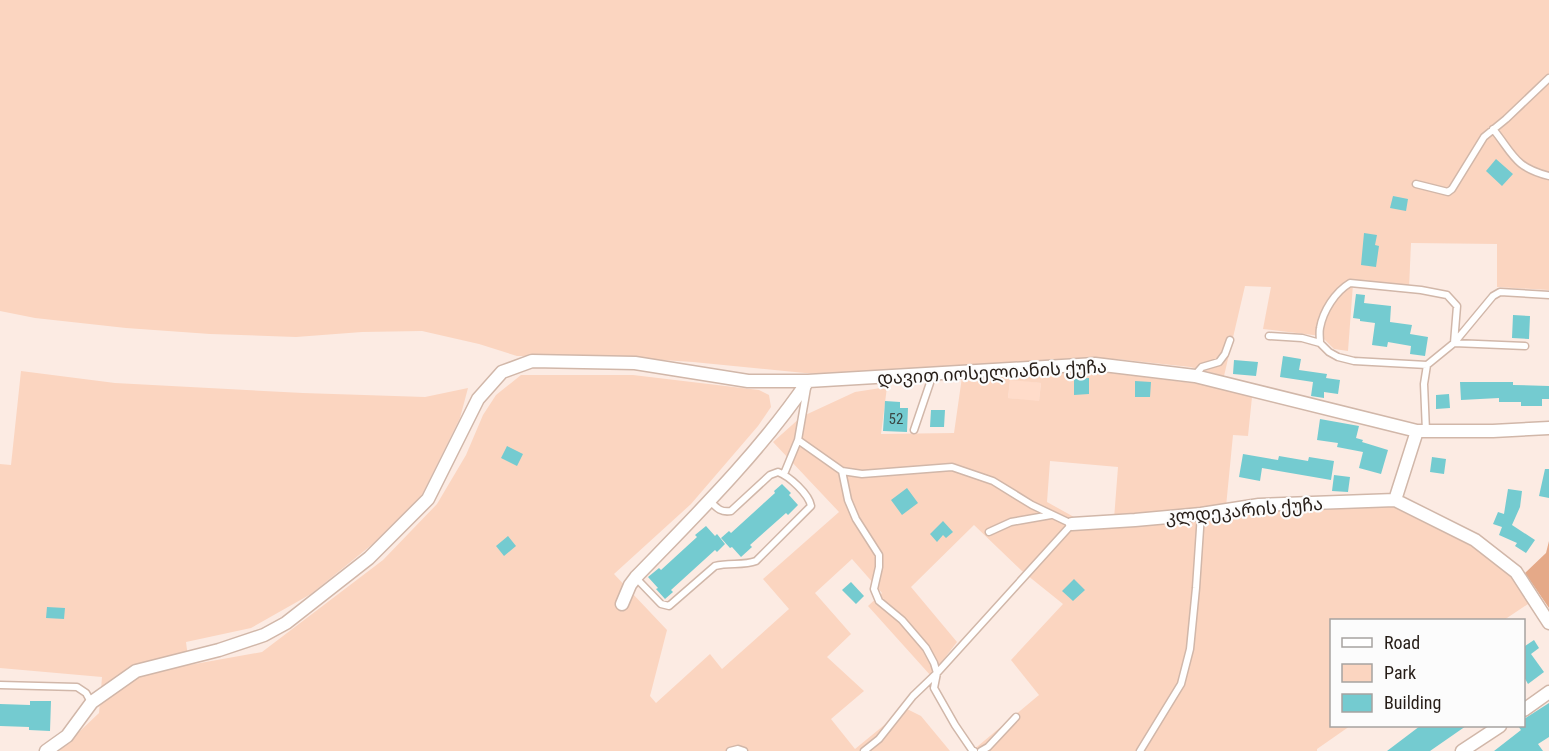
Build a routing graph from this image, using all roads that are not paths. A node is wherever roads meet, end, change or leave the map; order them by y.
1 (1549, 78) edge
2 (1493, 129) junction
3 (1549, 176) edge
4 (1416, 184) dead end
5 (1549, 295) edge
6 (1269, 336) dead end
7 (1230, 340) dead end
8 (1320, 343) junction
9 (1454, 343) junction
10 (1525, 346) dead end
11 (1427, 365) junction
12 (933, 373) junction
13 (1195, 376) junction
14 (808, 381) junction
15 (1549, 428) edge
16 (914, 430) dead end
17 (1422, 431) junction
18 (798, 440) junction
19 (842, 471) junction
20 (784, 474) junction
21 (709, 500) junction
22 (1395, 500) junction
23 (1201, 514) junction
24 (1051, 515) junction
25 (1072, 524) junction
26 (989, 532) dead end
27 (636, 577) junction
28 (622, 604) dead end
29 (1549, 623) edge
30 (937, 673) junction
31 (0, 686) edge
32 (1549, 692) edge
33 (92, 702) junction
34 (1525, 709) edge
35 (1016, 717) dead end
36 (1498, 727) edge
37 (46, 751) edge
38 (730, 751) edge
39 (744, 751) edge
40 (864, 751) edge
41 (974, 751) edge
42 (981, 751) edge
43 (1140, 751) edge
44 (1462, 751) edge

1 - 2 lane
2 - 3 lane
2 - 4 lane
5 - 9 lane
6 - 8 lane
7 - 13 lane
8 - 9 lane
8 - 11 lane
9 - 10 lane
9 - 11 lane
11 - 17 lane
12 - 13 street, დავით იოსელიანის ქუჩა
12 - 14 street, დავით იოსელიანის ქუჩა
12 - 16 lane
13 - 17 street, დავით იოსელიანის ქუჩა
14 - 18 lane
14 - 21 street
14 - 33 street, დავით იოსელიანის ქუჩა
15 - 17 street, დავით იოსელიანის ქუჩა
17 - 22 street
18 - 19 lane
18 - 20 lane
19 - 24 lane
19 - 30 lane
20 - 21 lane
20 - 27 lane
21 - 27 street
22 - 23 street, კლდეკარის ქუჩა
22 - 29 street, კლდეკარის ქუჩა
23 - 25 street, კლდეკარის ქუჩა
23 - 43 lane
24 - 25 lane
24 - 26 lane
25 - 30 lane
27 - 28 street
30 - 40 lane
30 - 41 lane
31 - 33 lane
32 - 34 street
33 - 37 street
35 - 42 lane
36 - 44 street
38 - 39 lane

